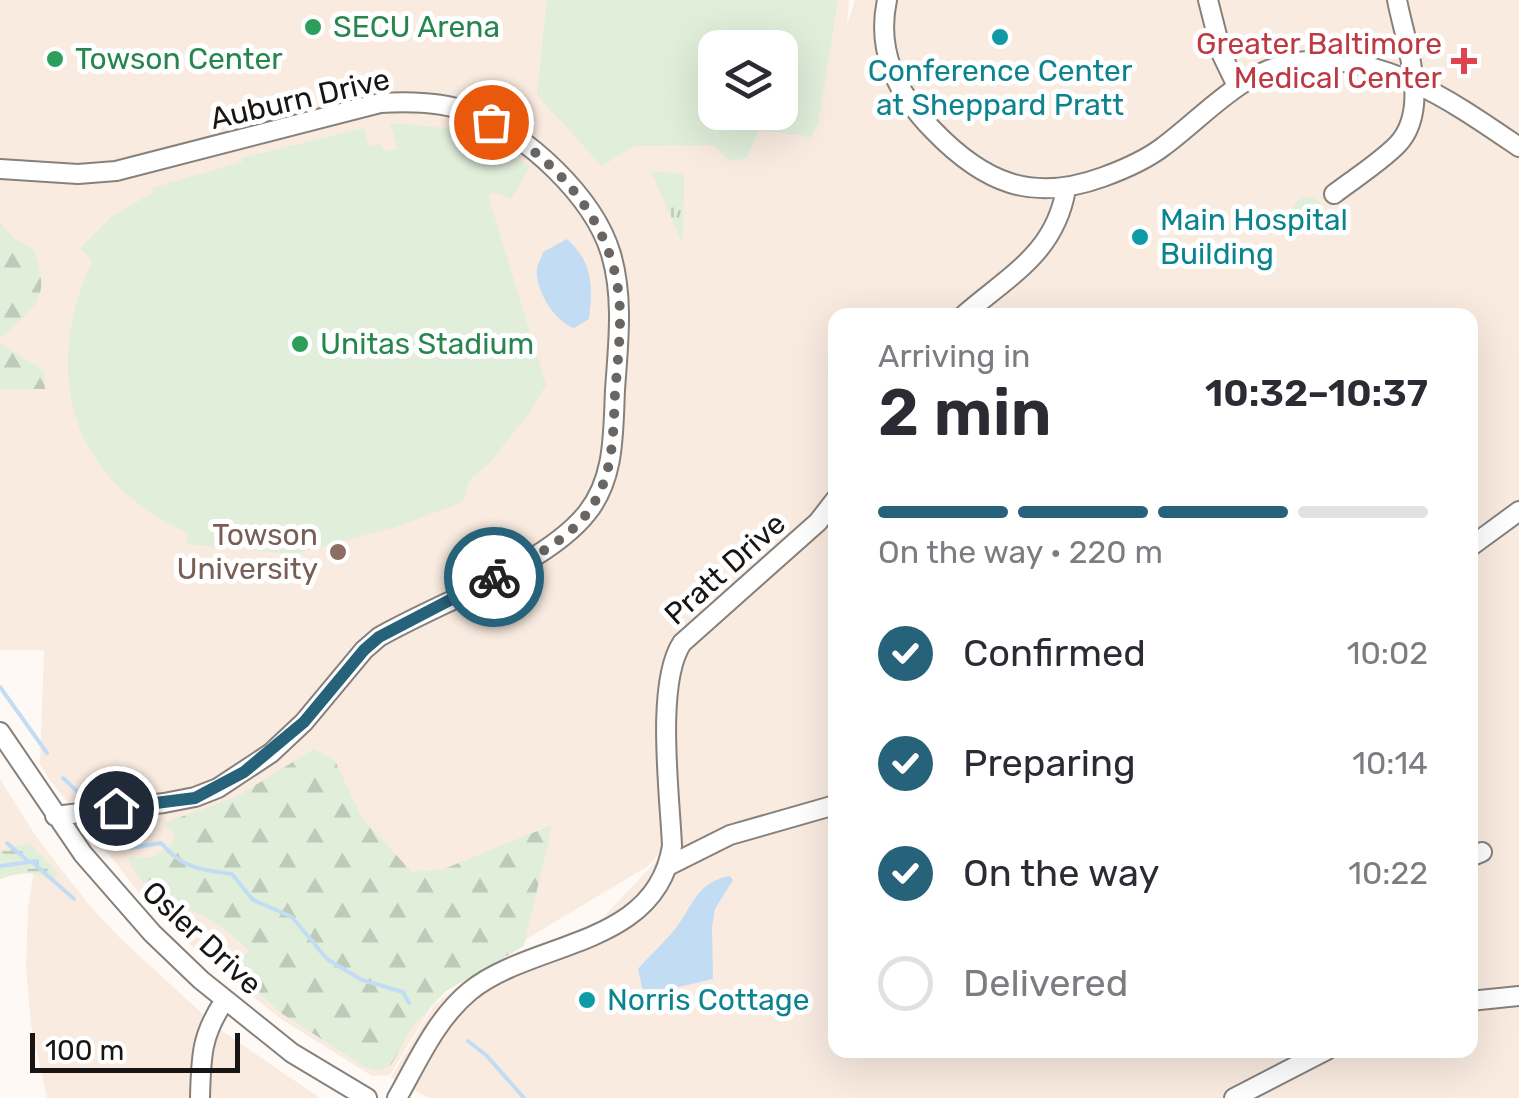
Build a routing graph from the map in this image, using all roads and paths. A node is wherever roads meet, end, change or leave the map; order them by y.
1 (887, 0) edge
2 (1208, 0) edge
3 (1398, 0) edge
4 (1413, 82) junction
5 (1237, 86) junction
6 (1519, 148) edge
7 (0, 169) edge
8 (1066, 189) junction
9 (1334, 194) dead end
10 (972, 308) edge
11 (828, 509) edge
12 (1519, 511) edge
13 (1478, 541) edge
14 (0, 732) edge
15 (828, 807) edge
16 (55, 816) junction
17 (668, 866) junction
18 (1519, 996) edge
19 (225, 1000) junction
20 (1478, 1001) edge
21 (1311, 1058) edge
22 (200, 1098) edge
23 (367, 1098) edge
24 (397, 1098) edge
25 (1234, 1098) edge

1 - 8 street
2 - 5 street
3 - 4 street
4 - 5 street
4 - 6 street
4 - 9 street
5 - 8 street
7 - 16 street, Auburn Drive
8 - 10 street
11 - 17 street, Pratt Drive
12 - 13 street
14 - 16 street, Osler Drive
15 - 17 street
16 - 19 street, Osler Drive
17 - 24 street
18 - 20 street
19 - 22 street
19 - 23 street, Osler Drive
21 - 25 street

